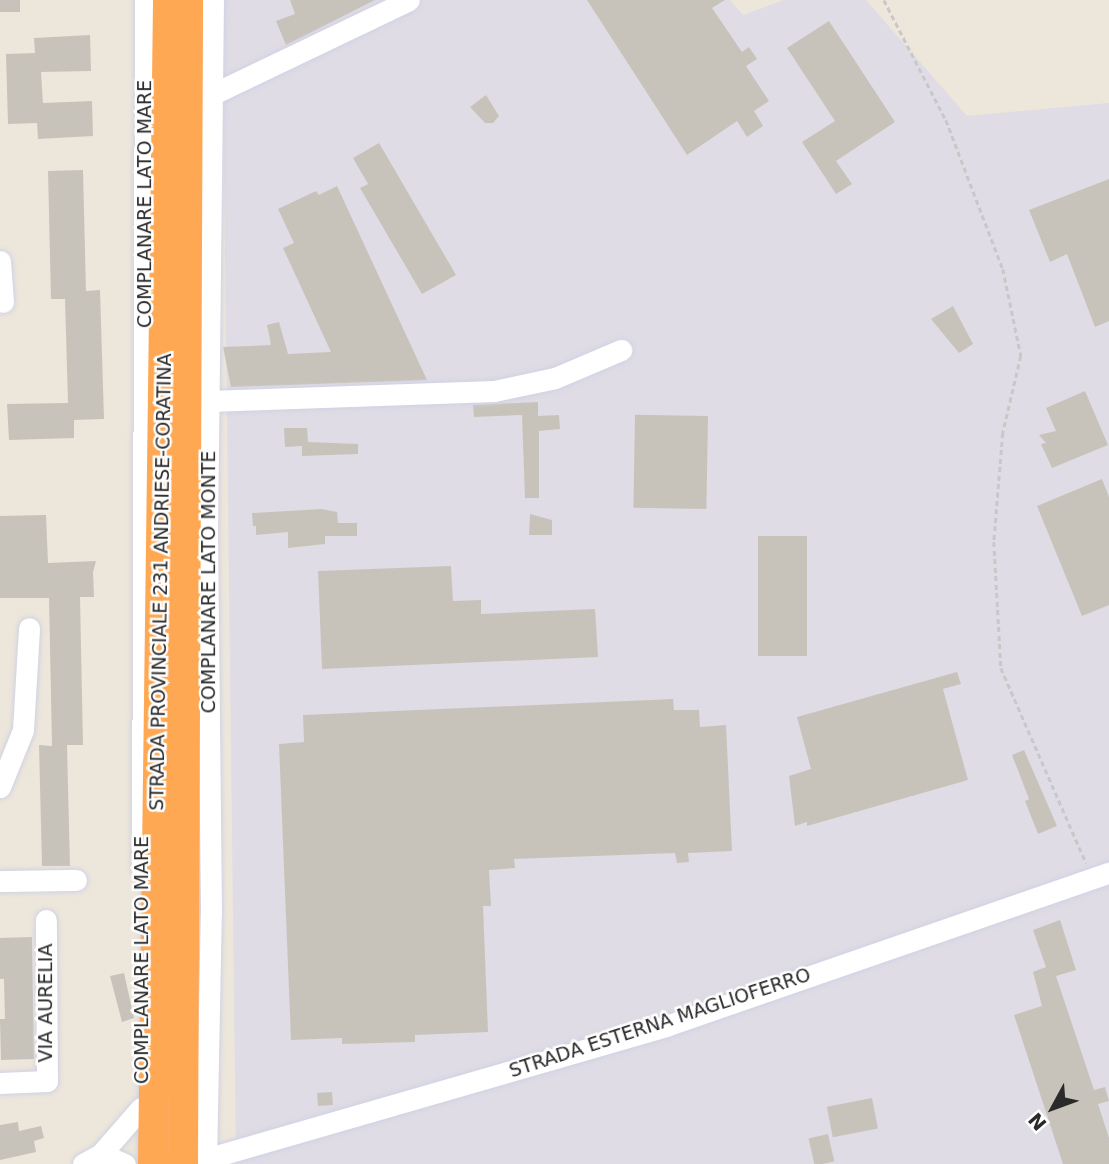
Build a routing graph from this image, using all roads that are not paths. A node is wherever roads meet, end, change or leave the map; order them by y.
1 (145, 0) edge
2 (168, 0) edge
3 (188, 0) edge
4 (213, 0) edge
5 (409, 0) edge
6 (213, 94) junction
7 (0, 261) edge
8 (3, 302) dead end
9 (621, 350) dead end
10 (209, 401) junction
11 (29, 628) dead end
12 (0, 787) edge
13 (0, 871) edge
14 (1101, 876) edge
15 (76, 880) dead end
16 (0, 881) edge
17 (46, 920) dead end
18 (0, 1083) edge
19 (141, 1108) junction
20 (92, 1159) edge
21 (198, 1162) edge
22 (125, 1164) edge
23 (140, 1164) edge
24 (153, 1164) edge

1 - 19 street, COMPLANARE LATO MARE
2 - 24 highway, STRADA PROVINCIALE 231 ANDRIESE-CORATINA
3 - 21 highway, STRADA PROVINCIALE 231 ANDRIESE-CORATINA
4 - 6 street, COMPLANARE LATO MONTE
5 - 6 street
6 - 10 street, COMPLANARE LATO MONTE
7 - 8 street
9 - 10 street
10 - 21 street, COMPLANARE LATO MONTE
11 - 12 street
13 - 16 street
14 - 21 street, STRADA ESTERNA MAGLIOFERRO
15 - 16 street
17 - 18 street, VIA AURELIA
19 - 20 street
19 - 23 street, COMPLANARE LATO MARE
20 - 22 street

